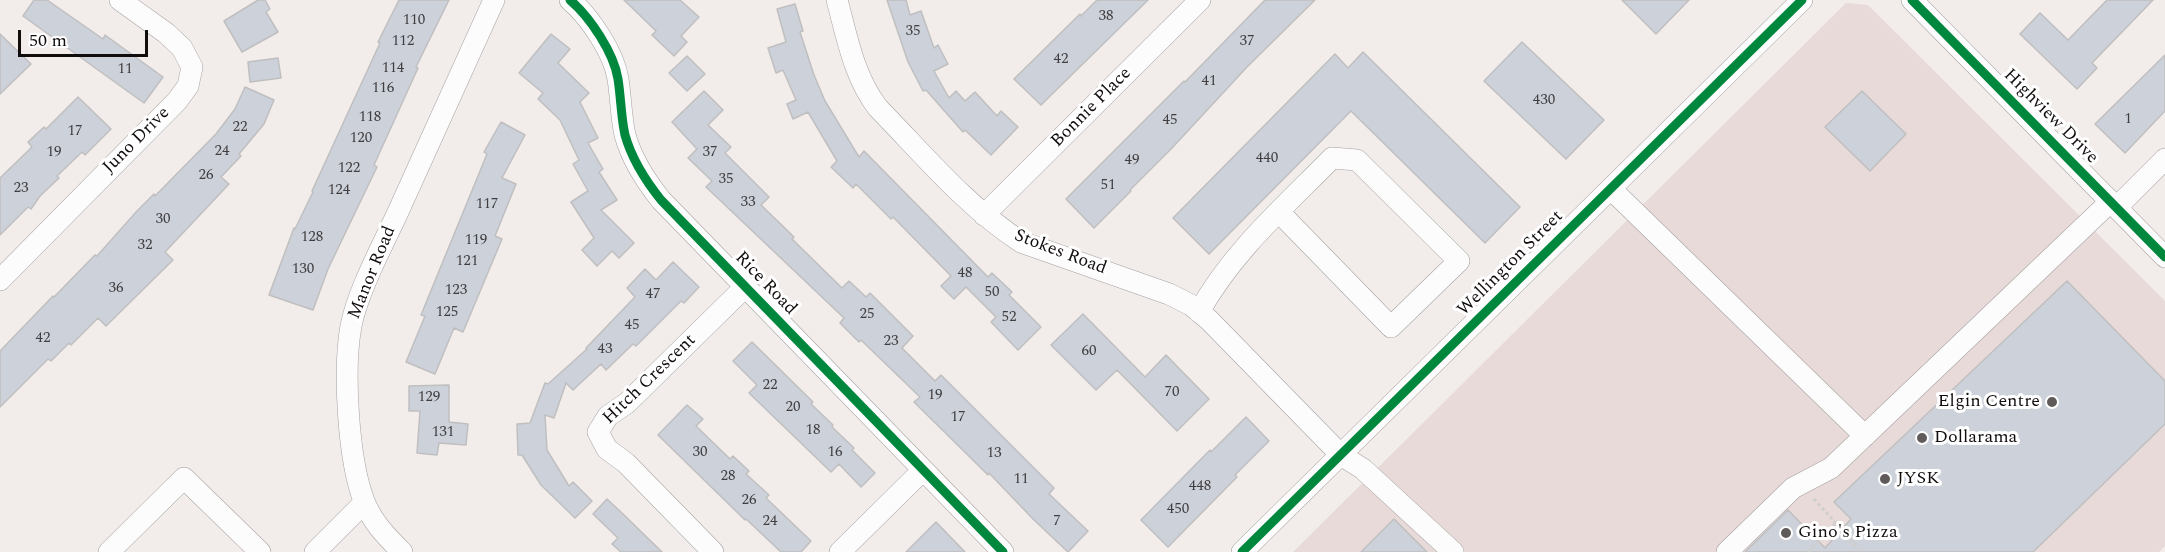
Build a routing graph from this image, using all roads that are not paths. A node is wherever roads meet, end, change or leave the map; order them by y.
1 (120, 0) edge
2 (494, 0) edge
3 (570, 0) edge
4 (837, 0) edge
5 (1200, 0) edge
6 (1802, 0) edge
7 (1912, 0) edge
8 (2165, 159) edge
9 (1611, 189) junction
10 (2114, 204) junction
11 (1279, 212) junction
12 (984, 215) junction
13 (2165, 257) edge
14 (0, 280) edge
15 (745, 287) junction
16 (1199, 312) junction
17 (1865, 436) junction
18 (1341, 455) junction
19 (923, 470) junction
20 (364, 503) junction
21 (109, 552) edge
22 (260, 552) edge
23 (315, 552) edge
24 (402, 552) edge
25 (713, 552) edge
26 (840, 552) edge
27 (1003, 552) edge
28 (1242, 552) edge
29 (1453, 552) edge
30 (1727, 552) edge

1 - 14 street, Juno Drive
2 - 20 street, Manor Road
3 - 15 street, Rice Road
4 - 12 street, Stokes Road
5 - 12 street, Bonnie Place
6 - 9 street, Wellington Street
7 - 10 street, Highview Drive
8 - 10 street
9 - 17 street
9 - 18 street, Wellington Street
10 - 13 street, Highview Drive
10 - 17 street
11 - 11 street
11 - 16 street
12 - 16 street, Stokes Road
15 - 19 street, Rice Road
15 - 25 street, Hitch Crescent
16 - 18 street, Stokes Road
17 - 30 street
18 - 28 street, Wellington Street
18 - 29 street, Stokes Road
19 - 26 street
19 - 27 street, Rice Road
20 - 23 street
20 - 24 street, Manor Road
21 - 22 street

